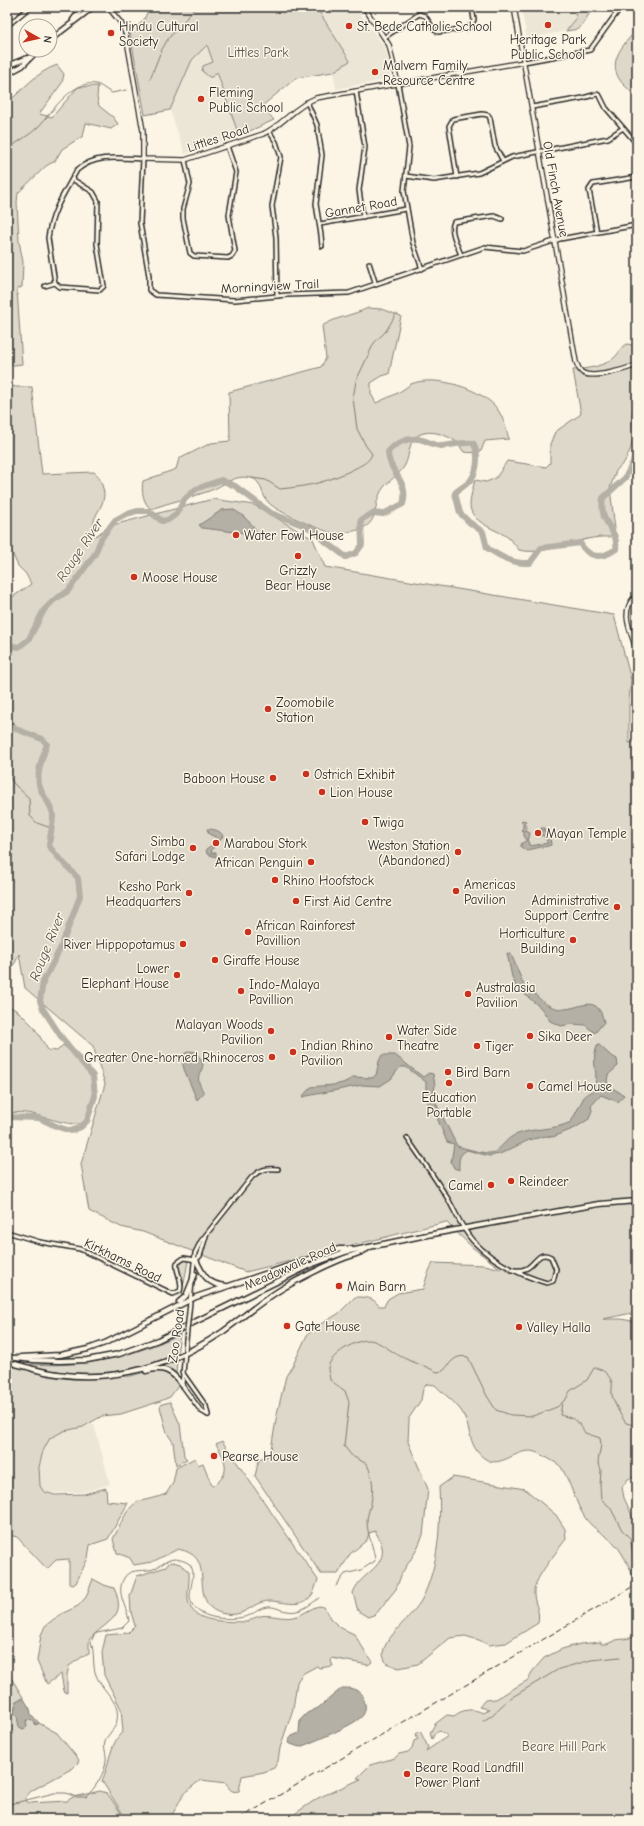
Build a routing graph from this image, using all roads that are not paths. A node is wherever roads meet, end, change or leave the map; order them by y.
1 (30, 7) edge
2 (83, 7) edge
3 (93, 7) edge
4 (108, 7) edge
5 (364, 7) edge
6 (472, 7) edge
7 (514, 7) edge
8 (621, 7) edge
9 (70, 23) junction
10 (7, 26) edge
11 (58, 33) edge
12 (385, 37) junction
13 (25, 58) edge
14 (28, 58) edge
15 (524, 62) junction
16 (7, 66) edge
17 (7, 74) edge
18 (398, 84) junction
19 (356, 91) junction
20 (307, 102) junction
21 (532, 107) junction
22 (623, 128) junction
23 (269, 131) junction
24 (637, 144) edge
25 (227, 146) junction
26 (540, 151) junction
27 (143, 159) junction
28 (185, 160) junction
29 (503, 161) junction
30 (406, 176) junction
31 (458, 177) junction
32 (637, 177) edge
33 (72, 179) junction
34 (406, 209) junction
35 (363, 217) junction
36 (502, 219) dead end
37 (320, 224) junction
38 (637, 224) edge
39 (597, 232) junction
40 (555, 241) junction
41 (322, 246) dead end
42 (461, 255) junction
43 (369, 263) dead end
44 (422, 269) junction
45 (55, 283) junction
46 (376, 284) junction
47 (45, 286) dead end
48 (277, 296) junction
49 (637, 365) edge
50 (637, 595) edge
51 (637, 651) edge
52 (407, 1138) dead end
53 (278, 1169) dead end
54 (637, 1201) edge
55 (465, 1228) junction
56 (7, 1232) edge
57 (372, 1246) junction
58 (359, 1249) junction
59 (196, 1260) junction
60 (512, 1270) junction
61 (195, 1274) junction
62 (228, 1286) junction
63 (192, 1299) junction
64 (160, 1314) junction
65 (184, 1354) junction
66 (7, 1356) edge
67 (13, 1358) junction
68 (7, 1361) edge
69 (182, 1371) junction
70 (126, 1374) junction
71 (182, 1385) junction

1 - 10 street
2 - 9 main road
3 - 9 main road
4 - 27 street, Morningview Trail
5 - 12 street
6 - 12 street
7 - 15 street, Old Finch Avenue
8 - 15 street
9 - 11 main road
12 - 18 street
13 - 16 main road
14 - 17 main road
15 - 18 street, Littles Road
15 - 21 street, Old Finch Avenue
18 - 19 street, Littles Road
18 - 30 street
19 - 20 street, Littles Road
19 - 35 street
20 - 23 street, Littles Road
20 - 37 street
21 - 22 street
21 - 26 street, Old Finch Avenue
22 - 24 street
22 - 26 street
23 - 25 street, Littles Road
23 - 48 street
25 - 28 street, Littles Road
25 - 28 street
26 - 29 street
26 - 40 street, Old Finch Avenue
27 - 28 street, Littles Road
27 - 33 street
27 - 48 street, Morningview Trail
29 - 31 street
29 - 31 street
30 - 31 street
30 - 34 street
32 - 39 street
33 - 45 street
33 - 45 street
34 - 35 street, Gannet Road
34 - 44 street
35 - 37 street, Gannet Road
36 - 42 street
37 - 41 street
38 - 39 street, Morningview Trail
39 - 40 street, Morningview Trail
40 - 42 street, Morningview Trail
40 - 49 street, Old Finch Avenue
42 - 44 street, Morningview Trail
43 - 46 street
44 - 46 street, Morningview Trail
45 - 47 street
46 - 48 street, Morningview Trail
50 - 51 street
52 - 55 street
53 - 59 street, Zoo Road
54 - 55 main road, Meadowvale Road
55 - 57 main road, Meadowvale Road
55 - 60 street
56 - 59 street, Kirkhams Road
57 - 58 main road, Meadowvale Road
57 - 65 main road
58 - 62 main road
58 - 67 main road, Meadowvale Road
59 - 61 street, Zoo Road
59 - 62 main road
60 - 60 street
61 - 63 street, Zoo Road
61 - 64 main road
62 - 63 main road
63 - 64 main road
63 - 65 street, Zoo Road, bridge
64 - 67 main road
65 - 69 street, Zoo Road
65 - 70 main road
66 - 67 main road, Meadowvale Road
68 - 70 main road
69 - 71 street
69 - 71 street, Zoo Road
70 - 71 main road

